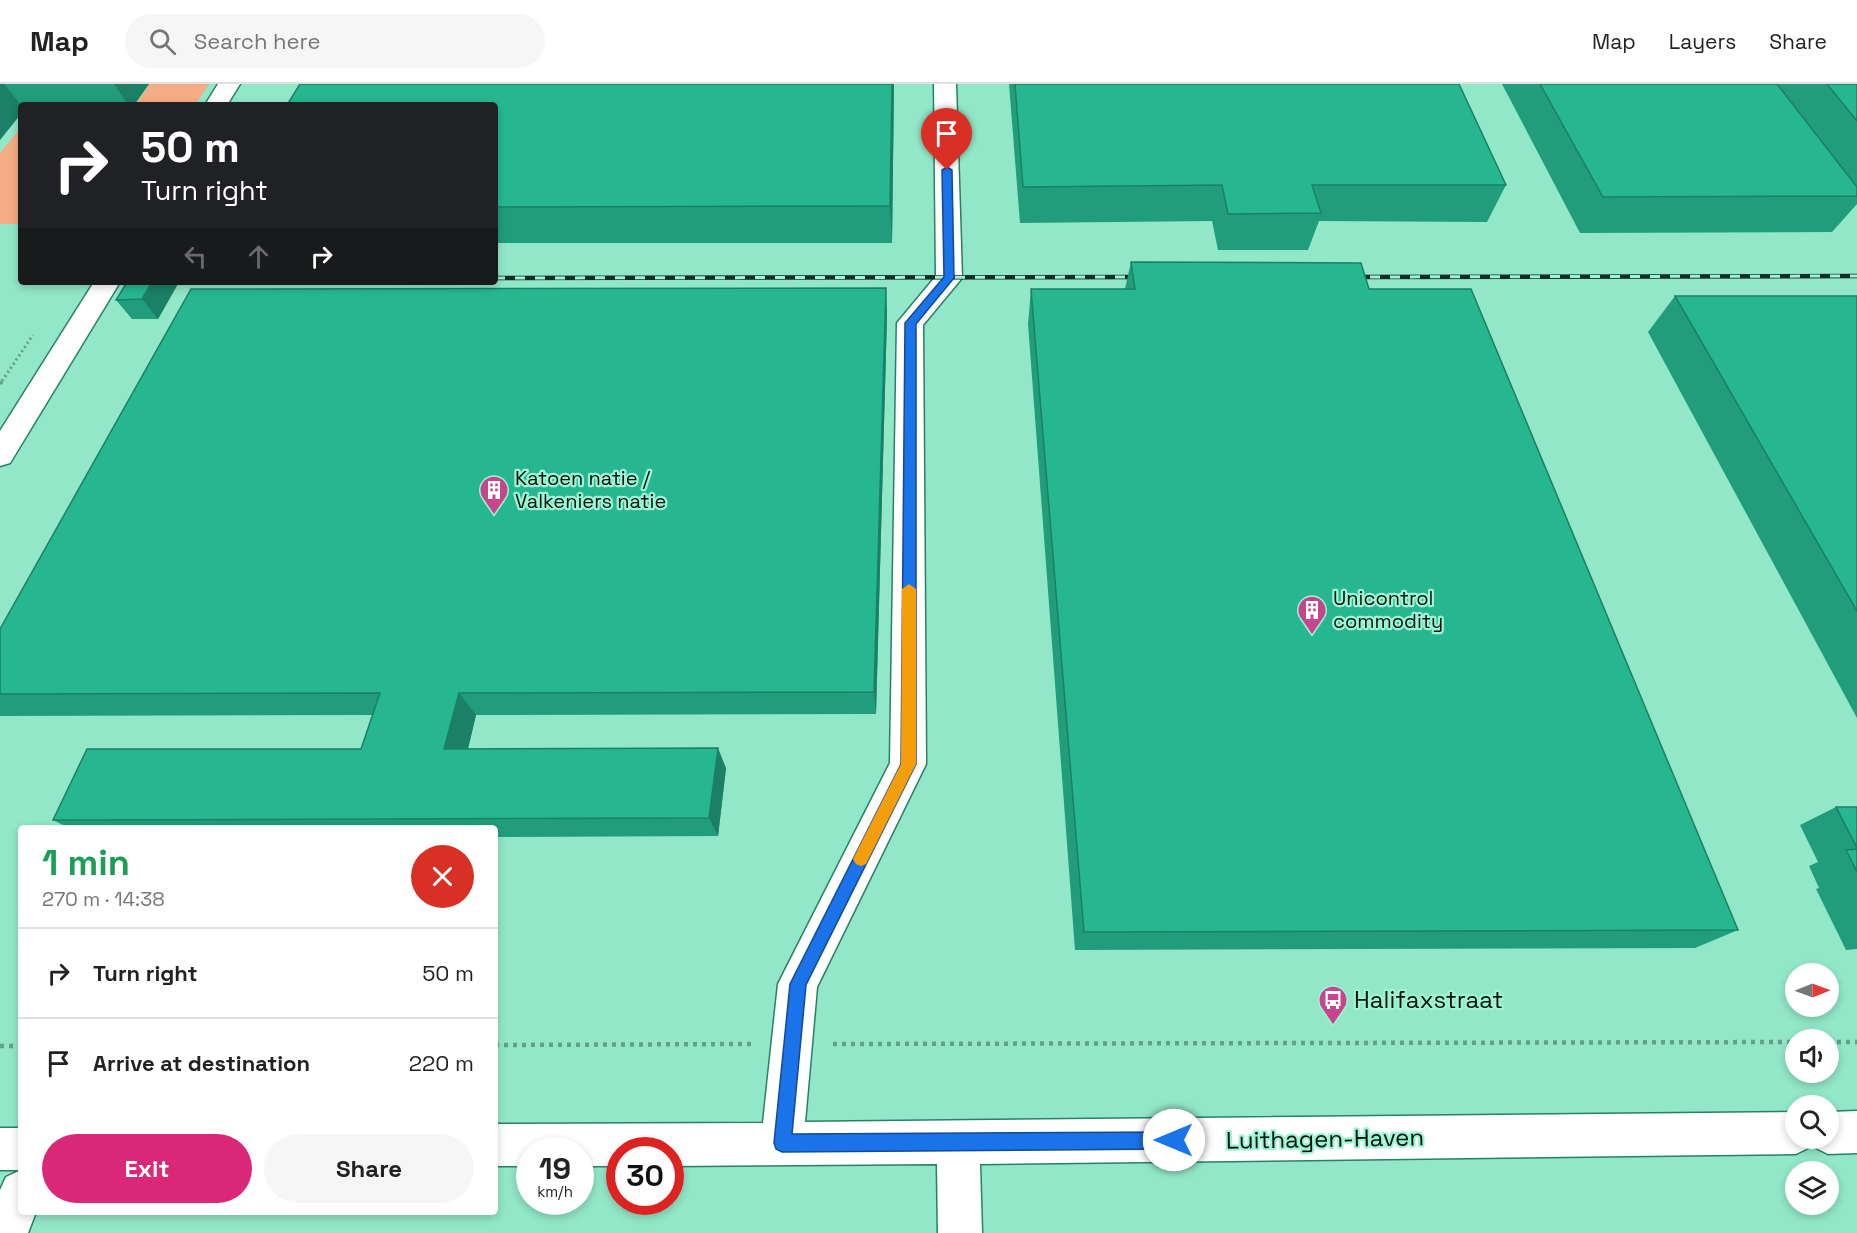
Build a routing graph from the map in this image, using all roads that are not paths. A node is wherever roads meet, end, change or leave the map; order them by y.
1 (229, 84) edge
2 (945, 84) edge
3 (218, 102) edge
4 (105, 285) edge
5 (0, 455) edge
6 (1857, 1132) edge
7 (1785, 1133) edge
8 (1839, 1133) edge
9 (782, 1143) junction
10 (958, 1143) junction
11 (498, 1145) edge
12 (0, 1149) edge
13 (18, 1149) edge
14 (18, 1200) edge
15 (6, 1233) edge
16 (960, 1233) edge

1 - 3 street
2 - 9 street
4 - 5 street
6 - 8 street
7 - 10 street, Luithagen-Haven
9 - 10 street, Luithagen-Haven
9 - 11 street, Luithagen-Haven
10 - 16 street
12 - 13 street
14 - 15 street

